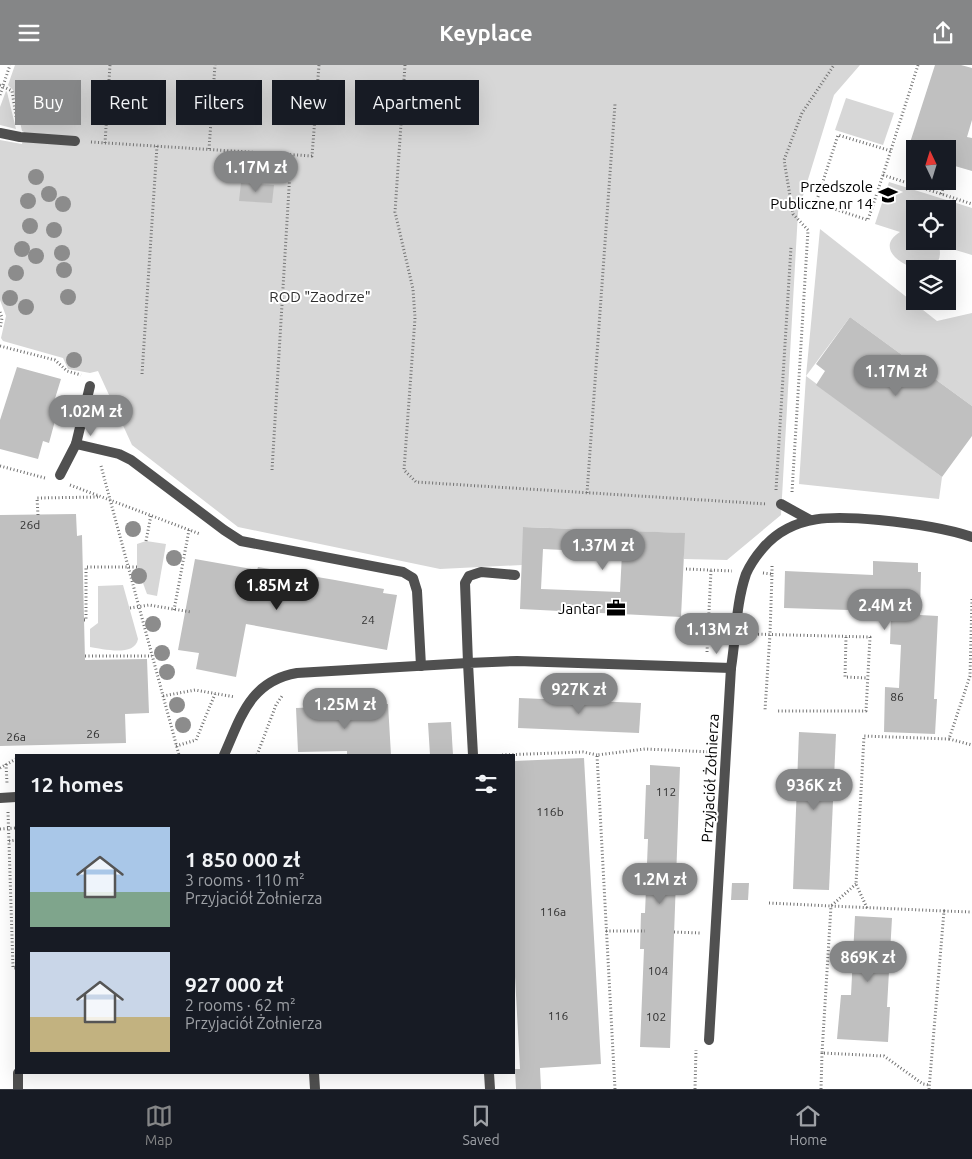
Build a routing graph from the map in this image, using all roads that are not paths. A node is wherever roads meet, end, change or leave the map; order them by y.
1 (0, 133) edge
2 (75, 141) road end
3 (90, 386) road end
4 (76, 444) junction
5 (60, 475) dead end
6 (778, 502) road end
7 (810, 520) junction
8 (972, 537) edge
9 (515, 575) dead end
10 (468, 663) junction
11 (421, 665) junction
12 (732, 668) junction
13 (224, 754) edge
14 (473, 754) edge
15 (0, 797) edge
16 (15, 797) edge
17 (709, 1040) dead end
18 (18, 1074) edge
19 (314, 1074) edge
20 (489, 1074) edge
21 (18, 1089) edge
22 (315, 1089) edge
23 (490, 1089) edge

1 - 2 street
3 - 4 street
4 - 5 street
4 - 11 street
6 - 7 street
7 - 8 street, Przyjaciół Żołnierza
7 - 12 street, Przyjaciół Żołnierza
9 - 10 street
10 - 11 street
10 - 12 street
10 - 14 street
11 - 13 street
12 - 17 street, Przyjaciół Żołnierza
15 - 16 street
18 - 21 street
19 - 22 street
20 - 23 street

